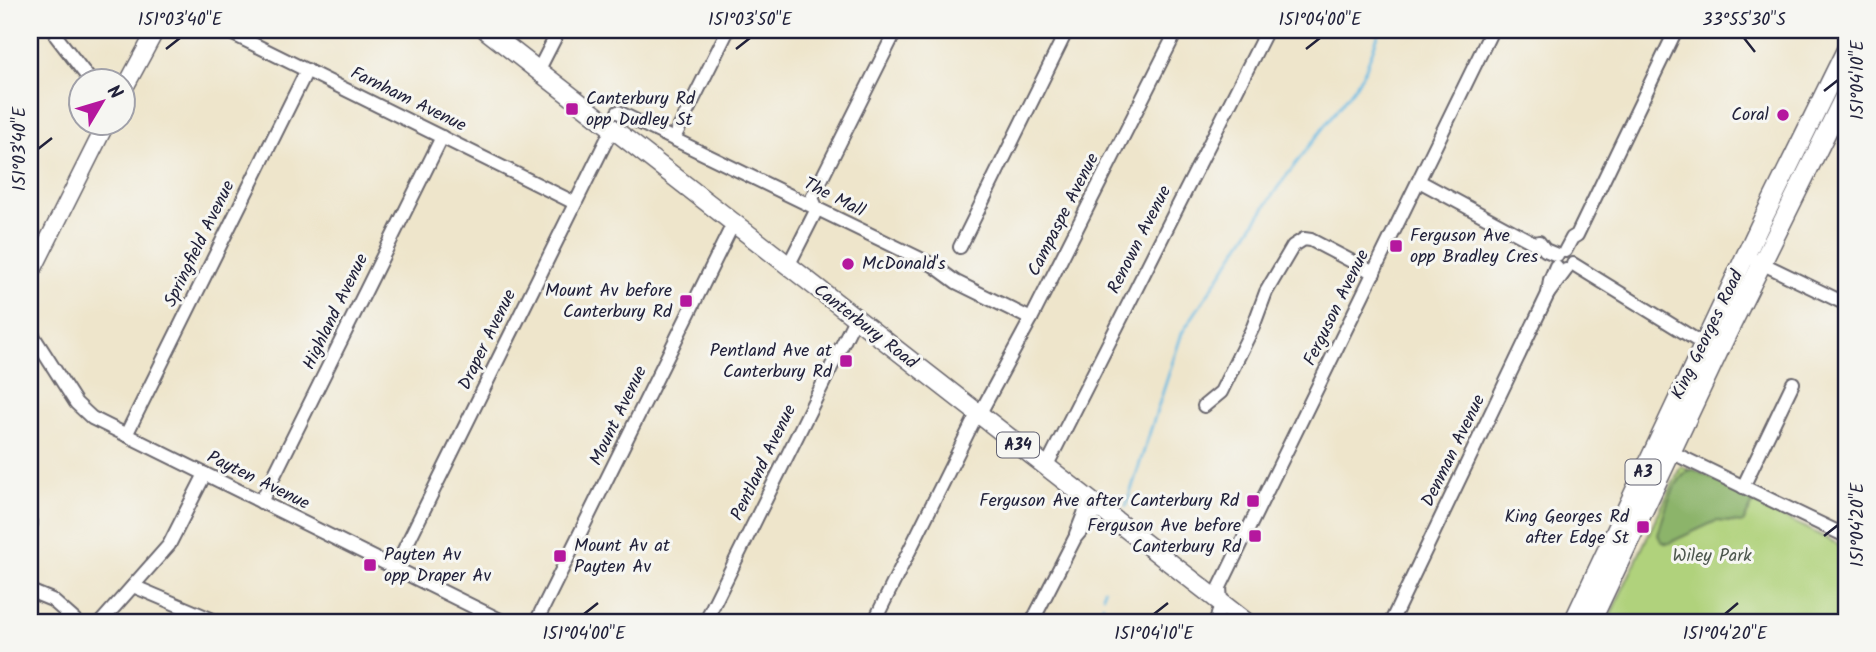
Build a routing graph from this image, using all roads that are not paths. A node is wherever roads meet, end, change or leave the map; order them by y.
1 (55, 30) edge
2 (156, 30) edge
3 (225, 30) edge
4 (486, 30) edge
5 (559, 30) edge
6 (728, 30) edge
7 (896, 30) edge
8 (1067, 30) edge
9 (1177, 30) edge
10 (1267, 30) edge
11 (1492, 30) edge
12 (1676, 30) edge
13 (1846, 50) edge
14 (79, 66) edge
15 (136, 67) edge
16 (306, 70) junction
17 (538, 71) junction
18 (1846, 93) edge
19 (615, 120) junction
20 (100, 136) edge
21 (442, 137) junction
22 (674, 138) junction
23 (1419, 181) junction
24 (575, 203) junction
25 (817, 209) junction
26 (733, 224) junction
27 (960, 247) dead end
28 (1558, 257) junction
29 (1754, 259) junction
30 (788, 266) junction
31 (1374, 273) junction
32 (30, 276) edge
33 (1846, 304) edge
34 (855, 319) junction
35 (1031, 319) junction
36 (30, 331) edge
37 (1703, 344) junction
38 (1793, 383) dead end
39 (1205, 406) dead end
40 (978, 414) junction
41 (125, 435) junction
42 (1671, 452) junction
43 (1046, 467) junction
44 (205, 474) junction
45 (1743, 487) junction
46 (261, 502) junction
47 (1094, 505) junction
48 (1846, 536) edge
49 (395, 568) junction
50 (133, 586) junction
51 (30, 591) edge
52 (1221, 603) junction
53 (77, 622) edge
54 (102, 622) edge
55 (218, 622) edge
56 (504, 622) edge
57 (536, 622) edge
58 (705, 622) edge
59 (874, 622) edge
60 (1032, 622) edge
61 (1216, 622) edge
62 (1246, 622) edge
63 (1391, 622) edge
64 (1573, 622) edge
65 (1591, 622) edge

1 - 14 street
2 - 15 main road
3 - 16 street, Farnham Avenue
4 - 17 highway, Canterbury Road / A34
5 - 17 street
6 - 22 street
7 - 25 street
8 - 27 street
9 - 35 street, Campaspe Avenue
10 - 43 street, Renown Avenue
11 - 23 street, Ferguson Avenue
12 - 28 street, Denman Avenue
13 - 29 highway, King Georges Road / A3
16 - 21 street, Farnham Avenue
16 - 41 street, Springfield Avenue
17 - 19 highway, Canterbury Road / A34
18 - 29 highway, King Georges Road / A3
19 - 22 street, The Mall
19 - 24 street, Draper Avenue
19 - 26 highway, Canterbury Road / A34
20 - 32 main road
21 - 24 street, Farnham Avenue
21 - 46 street, Highland Avenue
22 - 25 street, The Mall
23 - 28 street
23 - 31 street, Ferguson Avenue
24 - 49 street, Draper Avenue
25 - 30 street
25 - 35 street, The Mall
26 - 30 highway, Canterbury Road / A34
26 - 57 street, Mount Avenue
28 - 37 street
28 - 63 street, Denman Avenue
29 - 33 street
29 - 37 highway, King Georges Road / A3
29 - 42 highway, King Georges Road / A3
30 - 34 highway, Canterbury Road / A34
31 - 39 street
31 - 52 street, Ferguson Avenue
34 - 40 highway, Canterbury Road / A34
34 - 58 street, Pentland Avenue
35 - 40 street, Campaspe Avenue
36 - 41 street, Payten Avenue
37 - 64 highway, King Georges Road / A3
38 - 45 street
40 - 43 highway, Canterbury Road / A34
40 - 59 street, Campaspe Avenue
41 - 44 street, Payten Avenue
42 - 45 street
42 - 65 highway, King Georges Road / A3
43 - 47 highway, Canterbury Road / A34
44 - 46 street, Payten Avenue
44 - 50 street
45 - 48 street
46 - 49 street, Payten Avenue
47 - 52 highway, Canterbury Road / A34
47 - 60 street
49 - 56 street, Payten Avenue
50 - 54 street
50 - 55 street
51 - 53 street
52 - 61 street, Ferguson Avenue
52 - 62 highway, Canterbury Road / A34

